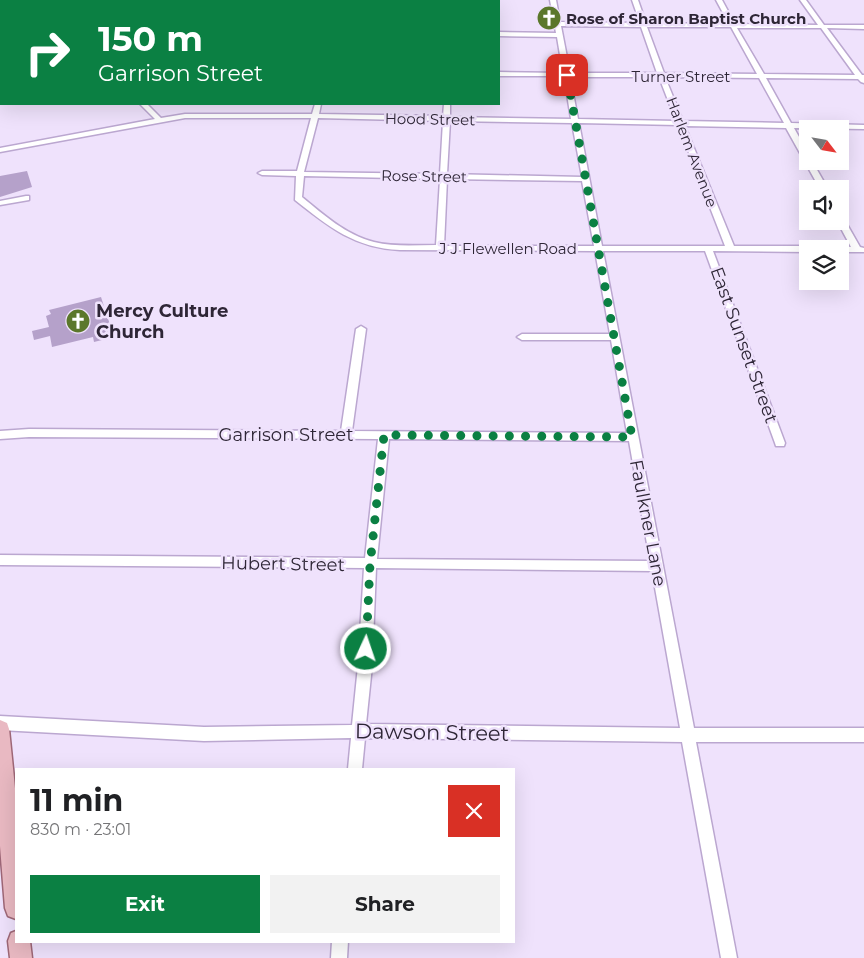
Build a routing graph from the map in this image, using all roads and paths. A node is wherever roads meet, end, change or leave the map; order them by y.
1 (553, 0) edge
2 (635, 0) edge
3 (719, 0) edge
4 (803, 0) edge
5 (557, 24) junction
6 (644, 25) junction
7 (733, 26) junction
8 (823, 27) junction
9 (864, 27) edge
10 (500, 34) edge
11 (560, 34) junction
12 (500, 74) edge
13 (567, 75) junction
14 (661, 75) junction
15 (760, 76) junction
16 (863, 79) edge
17 (144, 105) edge
18 (318, 105) edge
19 (447, 105) edge
20 (314, 116) junction
21 (158, 119) junction
22 (447, 119) junction
23 (574, 123) junction
24 (681, 125) junction
25 (789, 126) junction
26 (864, 127) edge
27 (799, 144) edge
28 (0, 150) edge
29 (262, 173) dead end
30 (300, 174) junction
31 (445, 176) junction
32 (586, 179) junction
33 (26, 198) dead end
34 (0, 203) edge
35 (847, 230) edge
36 (440, 248) junction
37 (708, 248) junction
38 (730, 248) junction
39 (599, 249) junction
40 (799, 249) edge
41 (861, 250) edge
42 (361, 329) dead end
43 (522, 337) dead end
44 (613, 337) junction
45 (0, 435) edge
46 (384, 435) junction
47 (346, 436) junction
48 (632, 437) junction
49 (780, 443) dead end
50 (0, 560) edge
51 (370, 565) junction
52 (656, 566) junction
53 (0, 723) edge
54 (0, 729) edge
55 (359, 731) junction
56 (687, 735) junction
57 (864, 735) edge
58 (355, 768) edge
59 (15, 897) edge
60 (19, 943) edge
61 (340, 943) edge
62 (21, 958) edge
63 (338, 958) edge
64 (729, 958) edge

1 - 5 street, Faulkner Lane
2 - 6 street, Harlem Avenue
3 - 7 street
4 - 8 street
5 - 6 street
5 - 11 street, Faulkner Lane
6 - 7 street
6 - 14 street, Harlem Avenue
7 - 8 street
7 - 15 street
8 - 9 street
8 - 16 street
10 - 11 street
11 - 13 street, Faulkner Lane
12 - 13 street, Turner Street
13 - 14 street, Turner Street
13 - 23 street, Faulkner Lane
14 - 15 street, Turner Street
14 - 24 street, Harlem Avenue
15 - 16 street, Turner Street
15 - 25 street
17 - 21 street
18 - 20 street
19 - 22 street
20 - 21 street, Hood Street
20 - 22 street, Hood Street
20 - 30 street
21 - 28 street, Hood Street
22 - 23 street, Hood Street
22 - 31 street
23 - 24 street, Hood Street
23 - 32 street, Faulkner Lane
24 - 25 street, Hood Street
24 - 38 street, Harlem Avenue
25 - 26 street, Hood Street
25 - 27 street
29 - 30 street, Rose Street
30 - 31 street, Rose Street
30 - 36 street, J J Flewellen Road
31 - 32 street, Rose Street
31 - 36 street
32 - 39 street, Faulkner Lane
33 - 34 street
35 - 41 street
36 - 39 street, J J Flewellen Road
37 - 38 street, J J Flewellen Road
37 - 39 street, J J Flewellen Road
37 - 49 street, East Sunset Street
38 - 40 street, J J Flewellen Road
39 - 44 street, Faulkner Lane
42 - 47 street
43 - 44 street
44 - 48 street, Faulkner Lane
45 - 47 street, Garrison Street
46 - 47 street, Garrison Street
46 - 48 street, Garrison Street
46 - 51 street
48 - 52 street, Faulkner Lane
50 - 51 street, Hubert Street
51 - 52 street, Hubert Street
51 - 55 street
52 - 56 street, Faulkner Lane
53 - 55 street, Dawson Street
54 - 59 main road
55 - 56 street, Dawson Street
55 - 58 street
56 - 57 street, Dawson Street
56 - 64 street, Faulkner Lane
60 - 62 main road
61 - 63 street

